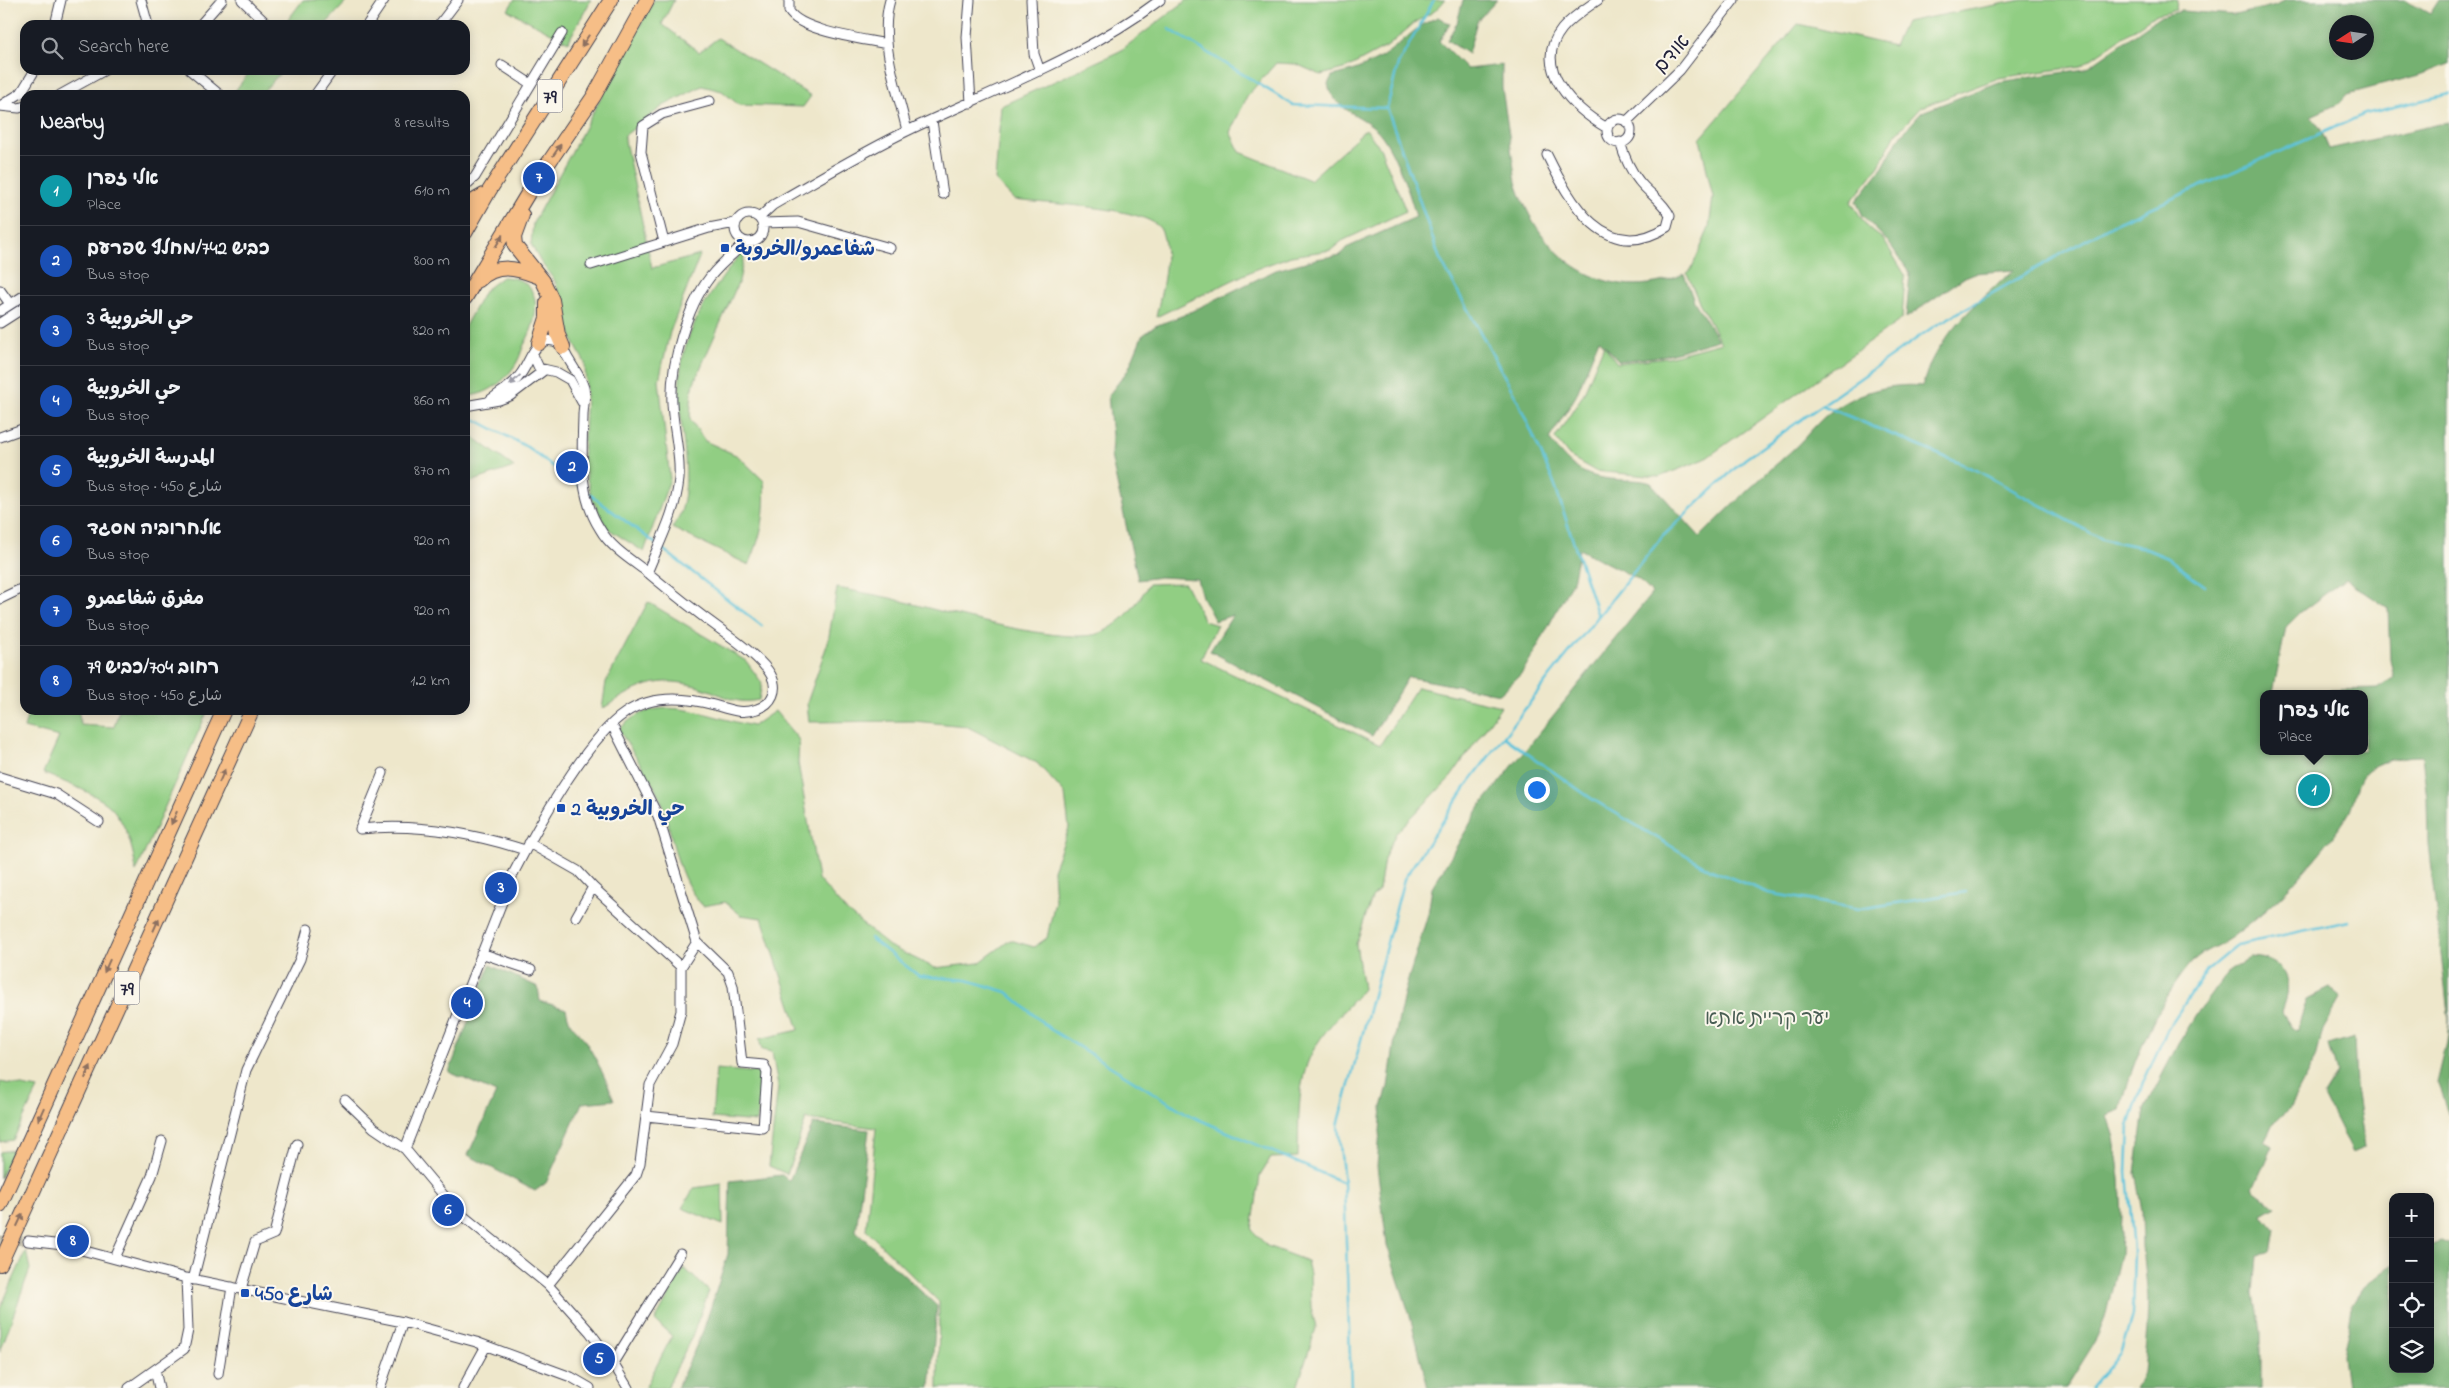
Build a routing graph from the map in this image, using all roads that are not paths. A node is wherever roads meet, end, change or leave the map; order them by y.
1 (61, 0) edge
2 (141, 0) edge
3 (222, 0) edge
4 (242, 0) edge
5 (384, 0) edge
6 (458, 0) edge
7 (611, 0) edge
8 (647, 0) edge
9 (789, 0) edge
10 (890, 0) edge
11 (970, 0) edge
12 (1031, 0) edge
13 (1160, 0) edge
14 (1598, 0) edge
15 (1734, 0) edge
16 (56, 20) edge
17 (147, 20) edge
18 (204, 20) edge
19 (263, 20) edge
20 (372, 20) edge
21 (443, 20) edge
22 (562, 33) dead end
23 (886, 44) junction
24 (502, 65) dead end
25 (1040, 72) junction
26 (32, 75) edge
27 (96, 75) edge
28 (196, 75) edge
29 (330, 75) edge
30 (531, 84) junction
31 (23, 90) edge
32 (71, 90) edge
33 (214, 90) edge
34 (319, 90) edge
35 (20, 94) edge
36 (710, 101) dead end
37 (971, 103) junction
38 (0, 106) edge
39 (20, 108) edge
40 (932, 121) junction
41 (1626, 122) junction
42 (1608, 128) junction
43 (907, 131) junction
44 (1620, 142) junction
45 (1547, 155) dead end
46 (470, 182) edge
47 (530, 190) junction
48 (489, 191) junction
49 (943, 194) dead end
50 (470, 204) edge
51 (761, 220) junction
52 (735, 223) junction
53 (470, 224) edge
54 (664, 242) junction
55 (746, 242) junction
56 (890, 248) dead end
57 (591, 265) dead end
58 (538, 276) junction
59 (0, 290) edge
60 (470, 290) edge
61 (470, 292) edge
62 (548, 293) junction
63 (20, 298) edge
64 (10, 304) junction
65 (20, 310) edge
66 (0, 311) edge
67 (0, 323) edge
68 (536, 349) junction
69 (564, 350) junction
70 (543, 371) junction
71 (556, 372) junction
72 (490, 400) junction
73 (470, 405) edge
74 (583, 406) junction
75 (20, 430) edge
76 (0, 437) edge
77 (647, 573) junction
78 (20, 589) edge
79 (0, 598) edge
80 (222, 715) edge
81 (250, 715) edge
82 (612, 725) junction
83 (383, 774) dead end
84 (0, 777) edge
85 (99, 822) dead end
86 (527, 846) junction
87 (593, 887) junction
88 (576, 917) dead end
89 (308, 929) dead end
90 (697, 942) junction
91 (481, 953) junction
92 (682, 967) junction
93 (531, 970) dead end
94 (345, 1100) dead end
95 (646, 1116) junction
96 (162, 1141) dead end
97 (297, 1144) dead end
98 (405, 1149) junction
99 (0, 1205) edge
100 (28, 1241) tunnel mouth
101 (680, 1254) dead end
102 (115, 1258) junction
103 (0, 1264) edge
104 (190, 1279) junction
105 (548, 1285) junction
106 (237, 1288) junction
107 (403, 1322) junction
108 (486, 1346) junction
109 (614, 1363) junction
110 (154, 1370) junction
111 (218, 1374) dead end
112 (622, 1384) edge
113 (128, 1388) edge
114 (159, 1388) edge
115 (380, 1388) edge
116 (463, 1388) edge
117 (590, 1388) edge

1 - 16 street
2 - 17 street
3 - 18 street
4 - 19 street
5 - 20 street
6 - 21 street
7 -> 48 highway, 79
47 -> 8 highway, 79
9 - 23 street
10 - 23 street
11 - 37 street
12 - 25 street
13 - 25 street
14 - 42 street
15 - 41 street, אודם
22 - 30 street
23 - 43 street
24 - 30 street
25 - 37 street
26 - 31 street
27 - 32 street
28 - 33 street
29 - 34 street
30 - 46 street
35 - 38 street
36 - 54 street
37 - 40 street
38 - 39 street
40 - 43 street
40 - 49 street
41 - 42 street
41 - 44 street
42 - 44 street
43 - 51 street
44 - 45 street
47 - 58 highway
60 -> 47 highway, 79
48 - 50 highway
48 - 53 highway, 79
51 - 52 street
51 - 55 street
51 - 56 street
52 - 54 street
52 - 55 street
54 - 57 street
55 - 77 street
58 - 61 highway
58 - 62 highway
59 - 64 street
62 - 68 highway
62 - 69 highway
63 - 64 street
64 - 66 street
65 - 67 street
68 - 69 street
68 - 70 street
68 -> 72 street
69 - 71 street
69 - 74 street
70 - 71 street
70 - 72 street
71 - 74 street
72 - 73 street
74 - 77 street
75 - 76 street
77 - 82 street
78 - 79 street
80 -> 99 highway, 79
103 -> 81 highway, 79
82 - 86 street
82 - 90 street
83 - 86 street
84 - 85 street
86 - 87 street
86 - 91 street
87 - 88 street
87 - 92 street
89 - 104 street
90 - 92 street
90 - 95 street
91 - 93 street
91 - 98 street
92 - 95 street
94 - 98 street
95 - 105 street
96 - 102 street
97 - 106 street
98 - 105 street
100 - 102 street
101 - 109 street
102 - 104 street
104 - 106 street
104 - 110 street
105 - 109 street
106 - 107 street
106 - 111 street
107 - 108 street
107 - 115 street
108 - 116 street
108 - 117 street
109 - 112 street
110 - 113 street
110 - 114 street

